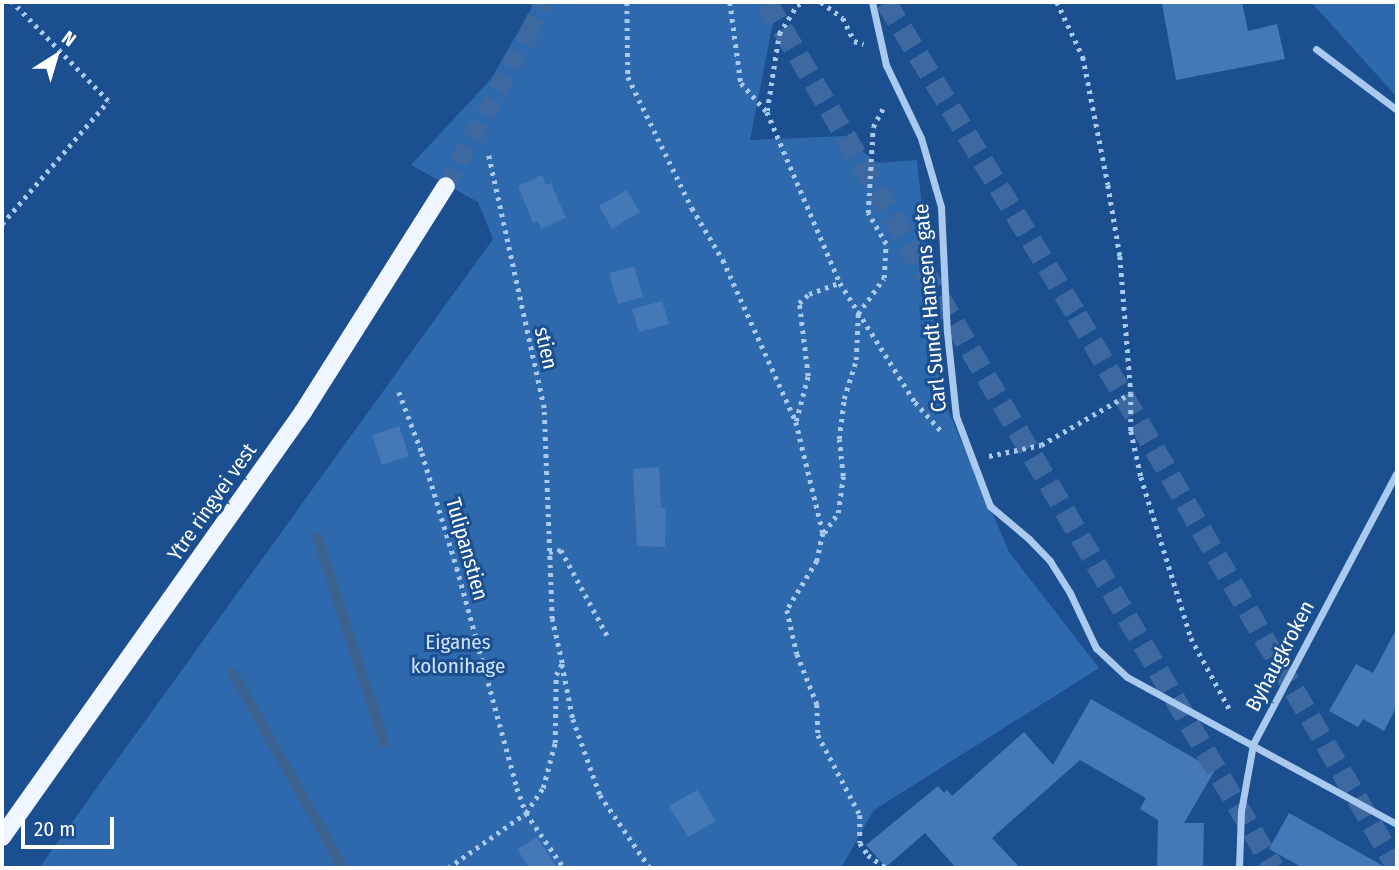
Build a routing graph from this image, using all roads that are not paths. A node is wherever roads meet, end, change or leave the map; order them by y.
1 (872, 2) edge
2 (1316, 50) dead end
3 (1397, 110) edge
4 (446, 186) tunnel mouth
5 (1396, 474) edge
6 (1253, 744) junction
7 (1397, 824) edge
8 (2, 837) edge
9 (1239, 868) edge

1 - 6 street, Carl Sundt Hansens gate
2 - 3 street
4 - 8 main road, Ytre ringvei vest
5 - 6 street, Byhaugkroken
6 - 7 street, Carl Sundt Hansens gate
6 - 9 street, Byhaugkroken

